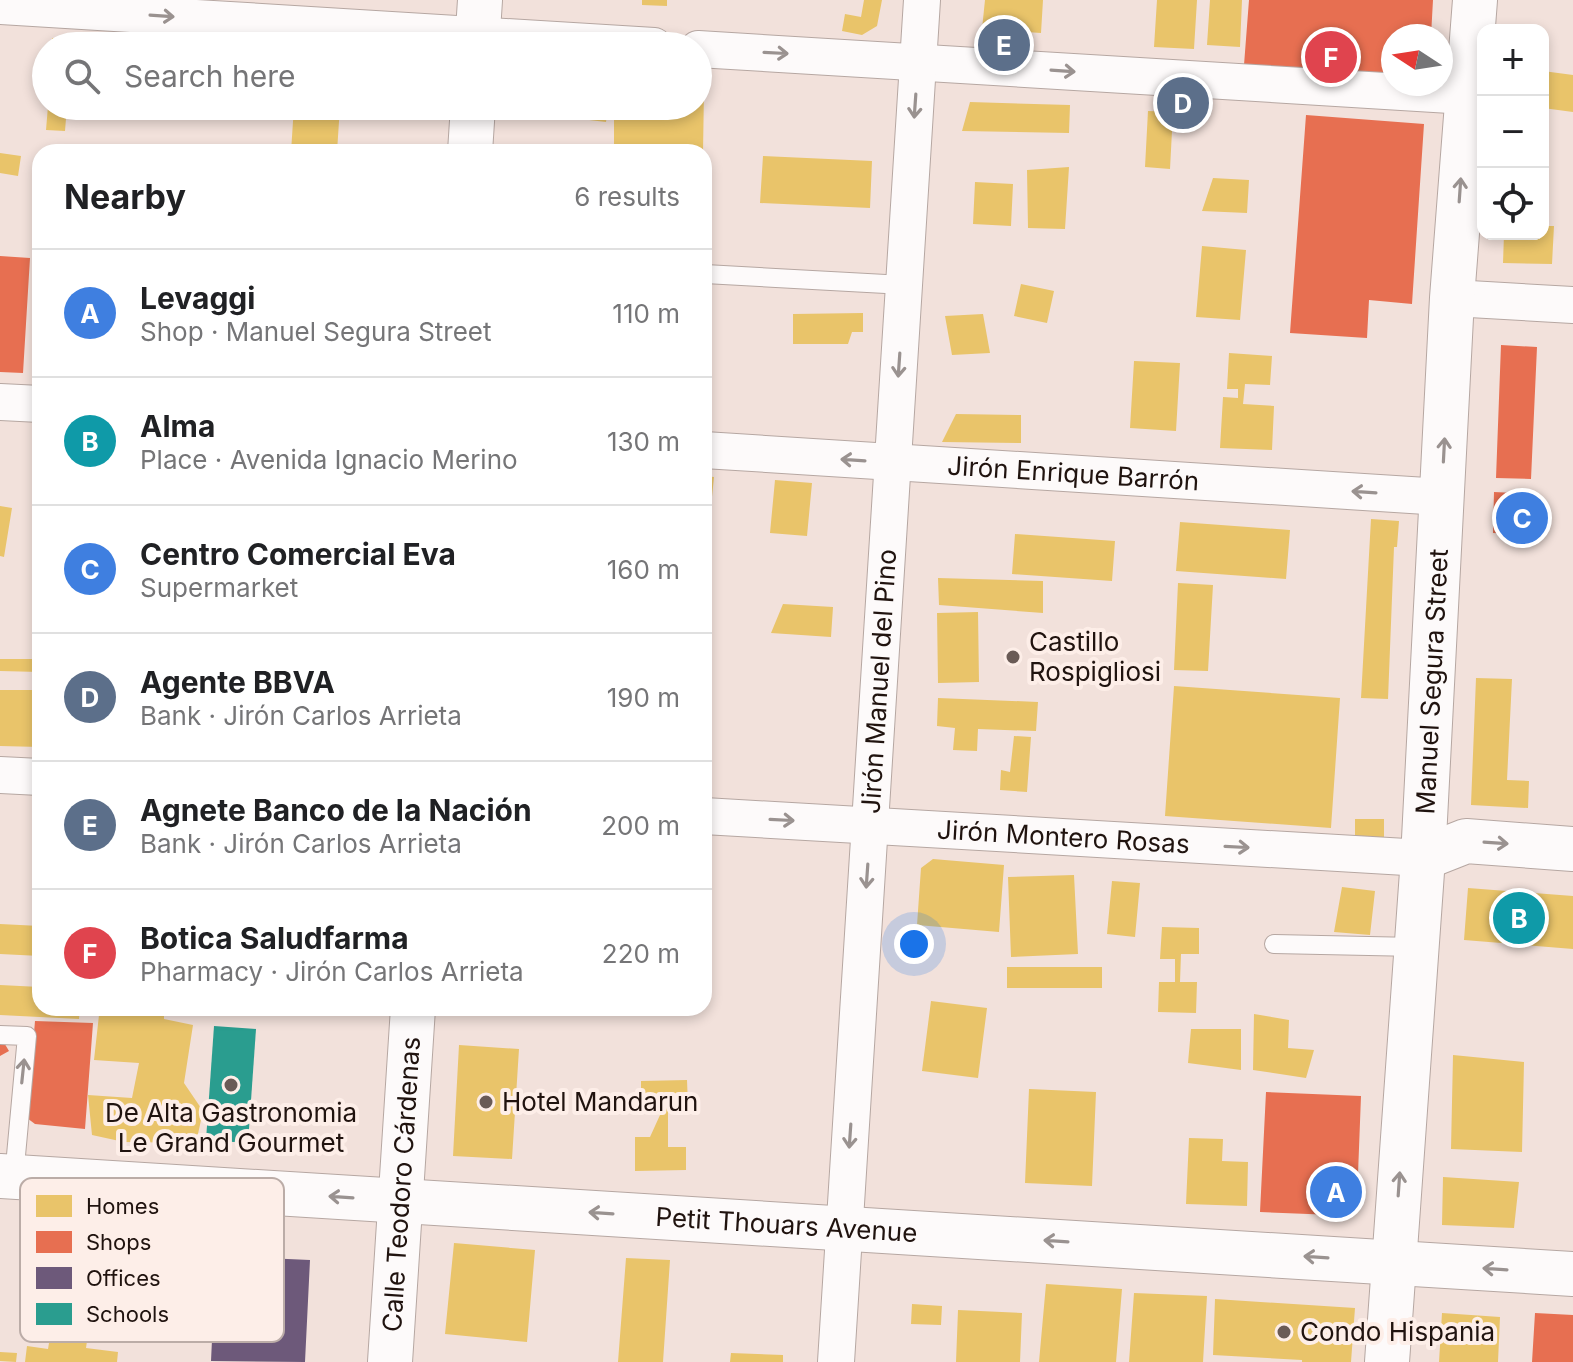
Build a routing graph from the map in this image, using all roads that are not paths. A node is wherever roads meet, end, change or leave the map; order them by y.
1 (922, 0) edge
2 (1475, 0) edge
3 (0, 6) edge
4 (478, 27) edge
5 (524, 32) edge
6 (712, 50) edge
7 (918, 62) junction
8 (1467, 96) junction
9 (472, 120) edge
10 (471, 144) edge
11 (712, 274) edge
12 (904, 285) junction
13 (1452, 298) junction
14 (1573, 305) edge
15 (0, 402) edge
16 (32, 404) edge
17 (712, 451) edge
18 (893, 463) junction
19 (1442, 497) junction
20 (0, 775) edge
21 (32, 777) edge
22 (712, 816) edge
23 (870, 826) junction
24 (1573, 849) edge
25 (1423, 858) junction
26 (1274, 944) dead end
27 (1416, 947) junction
28 (412, 1016) edge
29 (0, 1035) edge
30 (0, 1108) edge
31 (20, 1108) junction
32 (7, 1176) edge
33 (38, 1178) edge
34 (284, 1194) edge
35 (400, 1201) junction
36 (845, 1228) junction
37 (1393, 1262) junction
38 (1573, 1274) edge
39 (390, 1362) edge
40 (836, 1362) edge
41 (1387, 1362) edge

1 - 7 street, Jirón Manuel del Pino
2 - 8 street, Manuel Segura Street
3 -> 4 street
4 - 5 street
6 -> 7 street
7 -> 8 street
7 -> 12 street, Jirón Manuel del Pino
13 -> 8 street, Manuel Segura Street
9 - 10 street
11 - 12 lane
12 -> 18 street, Jirón Manuel del Pino
13 - 14 street
19 -> 13 street, Manuel Segura Street
15 - 16 street
18 -> 17 street, Jirón Enrique Barrón
19 -> 18 street, Jirón Enrique Barrón
18 - 23 street, Jirón Manuel del Pino
19 - 25 street, Manuel Segura Street
20 - 21 street
22 -> 23 street, Jirón Montero Rosas
23 -> 25 street, Jirón Montero Rosas
23 -> 36 street, Jirón Manuel del Pino
25 -> 24 street
25 - 27 street, Manuel Segura Street
26 - 27 lane
37 -> 27 street, Manuel Segura Street
28 - 35 street, Calle Teodoro Cárdenas
31 -> 29 lane
30 - 31 lane
31 - 32 lane
33 -> 32 street, Petit Thouars Avenue
35 -> 34 street, Petit Thouars Avenue
36 -> 35 street, Petit Thouars Avenue
35 - 39 street, Calle Teodoro Cárdenas
37 -> 36 street, Petit Thouars Avenue
36 - 40 street, Jirón Manuel del Pino
38 -> 37 street, Petit Thouars Avenue
37 - 41 street, Manuel Segura Street

